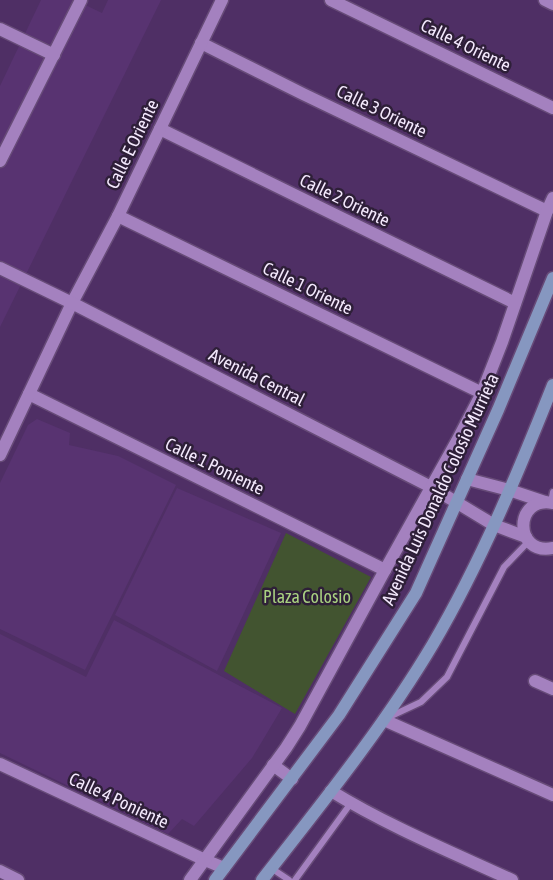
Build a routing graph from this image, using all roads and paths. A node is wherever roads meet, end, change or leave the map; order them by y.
1 (81, 0) edge
2 (222, 0) edge
3 (331, 0) edge
4 (545, 0) edge
5 (553, 4) edge
6 (0, 29) edge
7 (201, 43) junction
8 (54, 55) junction
9 (553, 108) edge
10 (160, 129) junction
11 (2, 152) edge
12 (553, 198) edge
13 (548, 211) junction
14 (118, 216) junction
15 (0, 268) edge
16 (553, 278) edge
17 (72, 303) junction
18 (515, 303) junction
19 (553, 385) edge
20 (482, 393) junction
21 (29, 394) junction
22 (0, 454) edge
23 (467, 479) junction
24 (432, 486) junction
25 (509, 490) junction
26 (550, 500) edge
27 (457, 503) junction
28 (494, 525) junction
29 (527, 539) junction
30 (553, 548) edge
31 (385, 570) junction
32 (535, 681) dead end
33 (553, 689) edge
34 (384, 720) junction
35 (0, 764) edge
36 (273, 765) junction
37 (292, 779) junction
38 (331, 791) junction
39 (553, 795) edge
40 (351, 803) junction
41 (205, 860) junction
42 (224, 868) junction
43 (272, 868) junction
44 (0, 871) edge
45 (18, 880) edge
46 (190, 880) edge
47 (215, 880) edge
48 (262, 880) edge
49 (289, 880) edge
50 (295, 880) edge
51 (512, 880) edge

1 - 8 street
2 - 7 street, Calle E Oriente
3 - 9 street, Calle 4 Oriente
4 - 5 street
6 - 8 street
7 - 10 street, Calle E Oriente
7 - 13 street, Calle 3 Oriente
8 - 11 street
10 - 14 street, Calle E Oriente
10 - 18 street, Calle 2 Oriente
12 - 13 street
13 - 18 street
14 - 17 street, Calle E Oriente
14 - 20 street, Calle 1 Oriente
15 - 17 street, Avenida Central
16 - 23 main road, Avenida Luis Donaldo Colosio Murrieta
17 - 21 street, Calle E Oriente
17 - 24 street, Avenida Central
18 - 20 street
19 - 25 main road
20 - 24 street
21 - 22 street, Calle E Oriente
21 - 31 street, Calle 1 Poniente
23 - 25 street
23 - 27 main road, Avenida Luis Donaldo Colosio Murrieta
24 - 27 street, Avenida Central
24 - 31 street
25 - 26 street
25 - 28 main road
26 - 29 street
27 - 28 street, Avenida Central
27 - 37 main road, Avenida Luis Donaldo Colosio Murrieta
28 - 29 street, Avenida Central
28 - 34 main road
29 - 30 street, Avenida Central
29 - 34 lane
31 - 36 street
32 - 33 street
34 - 38 main road
34 - 39 street
35 - 41 street, Calle 4 Poniente
36 - 37 street
36 - 41 street
37 - 42 main road, Avenida Luis Donaldo Colosio Murrieta
38 - 40 street
38 - 43 main road
40 - 50 lane
40 - 51 street
41 - 42 street, Calle 4 Poniente
41 - 46 street
42 - 47 main road, Avenida Luis Donaldo Colosio Murrieta
43 - 48 main road
43 - 49 lane
44 - 45 street

